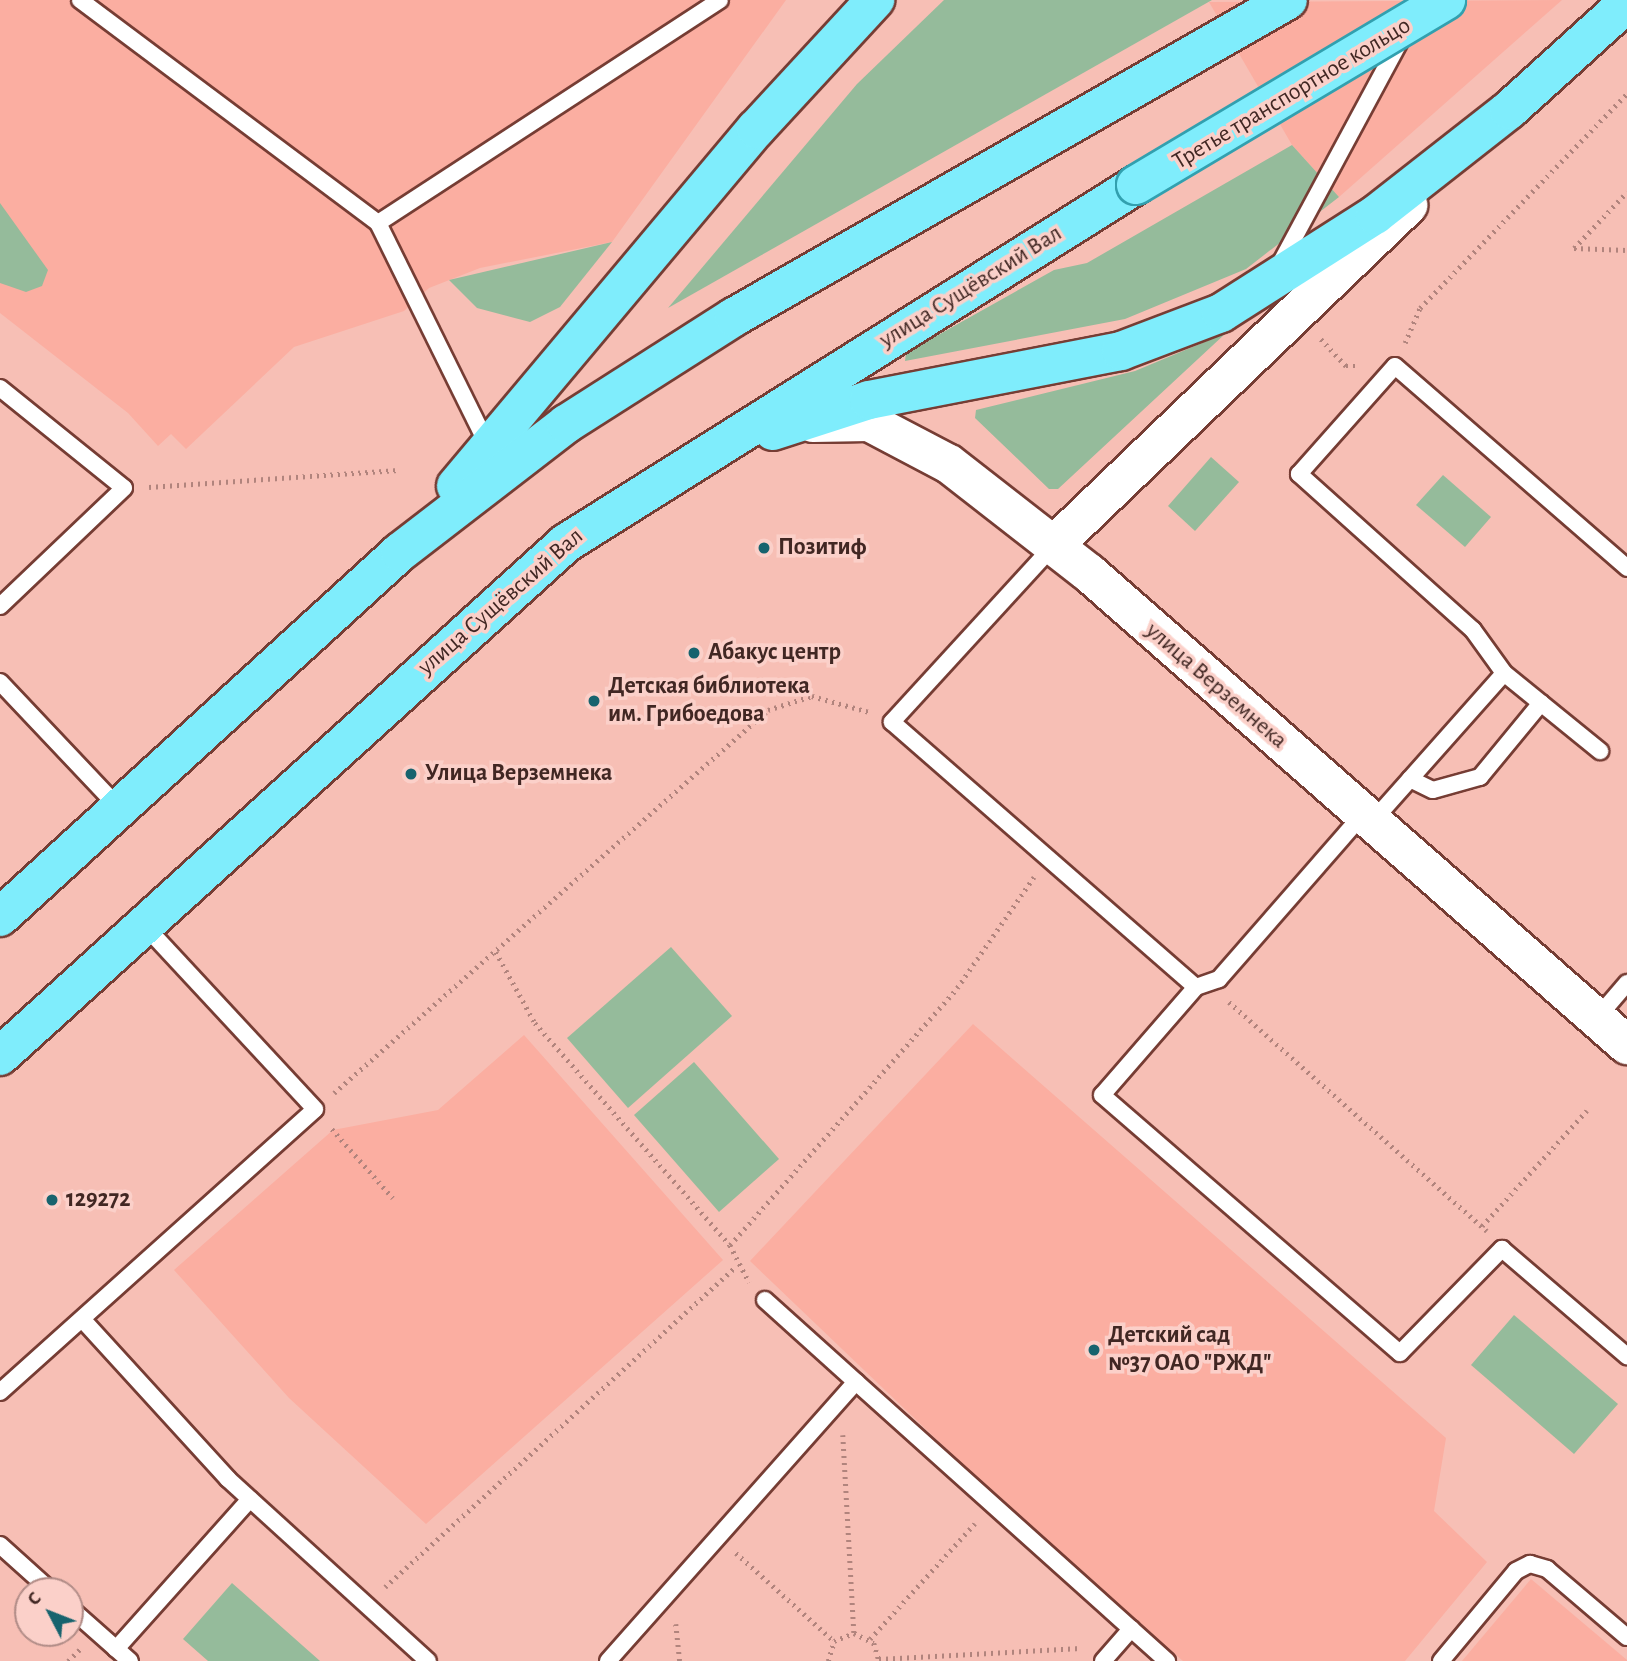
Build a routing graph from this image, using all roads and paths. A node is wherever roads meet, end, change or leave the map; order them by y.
1 (80, 0) edge
2 (720, 0) edge
3 (875, 0) edge
4 (1288, 0) edge
5 (1423, 0) edge
6 (1447, 0) edge
7 (1616, 0) edge
8 (1627, 3) edge
9 (1594, 33) junction
10 (1627, 94) edge
11 (1509, 110) junction
12 (1136, 185) joint
13 (1627, 191) edge
14 (378, 223) junction
15 (1627, 250) edge
16 (1267, 288) junction
17 (1317, 334) dead end
18 (1395, 366) junction
19 (0, 388) edge
20 (764, 435) junction
21 (489, 448) junction
22 (398, 470) dead end
23 (124, 488) junction
24 (615, 510) junction
25 (1054, 545) junction
26 (400, 552) junction
27 (1627, 568) edge
28 (0, 606) edge
29 (1504, 673) junction
30 (0, 682) edge
31 (1541, 703) junction
32 (892, 722) junction
33 (1600, 751) dead end
34 (1410, 779) junction
35 (119, 808) junction
36 (1366, 819) junction
37 (1048, 858) junction
38 (0, 917) edge
39 (143, 924) junction
40 (496, 952) junction
41 (1627, 983) edge
42 (1202, 985) junction
43 (1597, 1018) junction
44 (1627, 1045) edge
45 (0, 1056) edge
46 (315, 1109) junction
47 (1587, 1110) dead end
48 (393, 1198) dead end
49 (730, 1245) junction
50 (736, 1267) junction
51 (765, 1300) joint
52 (82, 1319) junction
53 (1627, 1356) edge
54 (856, 1382) junction
55 (0, 1392) edge
56 (841, 1399) junction
57 (250, 1499) junction
58 (992, 1504) junction
59 (718, 1538) junction
60 (0, 1545) edge
61 (35, 1577) edge
62 (365, 1606) junction
63 (84, 1620) edge
64 (1132, 1629) junction
65 (854, 1633) junction
66 (1627, 1637) edge
67 (870, 1639) junction
68 (834, 1641) junction
69 (1116, 1646) junction
70 (116, 1649) junction
71 (879, 1660) edge
72 (130, 1661) edge
73 (428, 1661) edge
74 (608, 1661) edge
75 (828, 1661) edge
76 (1103, 1661) edge
77 (1167, 1661) edge
78 (1441, 1661) edge

1 - 14 lane
2 - 14 lane
3 - 21 main road
4 - 26 main road
5 - 16 lane
6 - 12 main road, Третье транспортное кольцо, bridge
7 - 9 street
8 - 9 main road
9 - 11 main road
10 - 18 path
11 - 16 main road
11 - 25 street
12 - 24 main road, улица Сущёвский Вал
13 - 15 path
14 - 21 lane
16 - 20 main road
17 - 18 path
18 - 27 lane
18 - 29 lane
19 - 23 lane
20 - 24 main road
20 - 25 street, улица Верземнека
21 - 26 main road
22 - 23 path
23 - 28 lane
24 - 39 main road, улица Сущёвский Вал
25 - 32 lane
25 - 36 street, улица Верземнека
26 - 35 main road
29 - 31 lane
29 - 34 lane
30 - 35 lane
31 - 33 lane
31 - 34 lane
32 - 37 lane
32 - 40 path
34 - 36 lane
35 - 38 main road
36 - 42 lane
36 - 43 street, улица Верземнека
37 - 42 lane
37 - 49 path
39 - 45 main road, улица Сущёвский Вал
39 - 46 lane
40 - 46 path
40 - 49 path
41 - 43 lane
42 - 47 path
42 - 53 lane
43 - 44 street, улица Верземнека
46 - 48 path
46 - 52 lane
49 - 50 path
50 - 51 path
50 - 62 path
51 - 54 lane
52 - 55 lane
52 - 57 lane
54 - 56 lane
54 - 58 lane
56 - 59 lane
56 - 65 path
57 - 62 lane
57 - 70 lane
58 - 64 lane
58 - 67 path
59 - 68 path
59 - 74 lane
60 - 61 lane
62 - 73 lane
63 - 70 lane
64 - 69 lane
64 - 77 lane
65 - 67 path
65 - 68 path
66 - 78 lane
67 - 71 path
68 - 75 path
69 - 71 path
69 - 76 lane
70 - 72 lane

